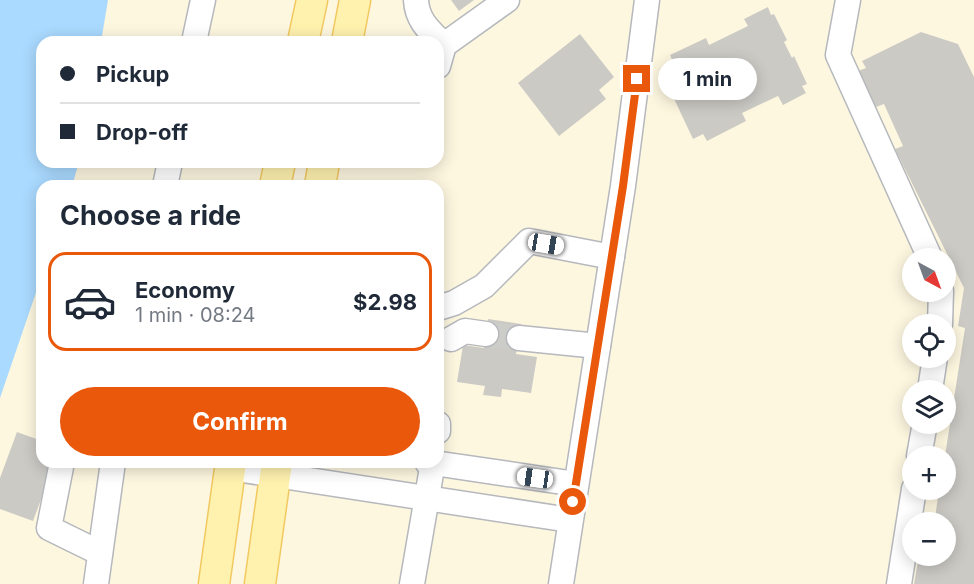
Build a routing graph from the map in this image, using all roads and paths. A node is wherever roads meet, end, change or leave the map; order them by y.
1 (203, 0) edge
2 (312, 0) edge
3 (355, 0) edge
4 (416, 0) edge
5 (507, 0) edge
6 (647, 0) edge
7 (848, 0) edge
8 (196, 36) edge
9 (304, 36) edge
10 (348, 36) edge
11 (429, 36) edge
12 (444, 53) edge
13 (925, 248) edge
14 (612, 257) junction
15 (444, 306) edge
16 (486, 333) tunnel mouth
17 (519, 338) tunnel mouth
18 (451, 339) dead end
19 (598, 346) junction
20 (444, 464) edge
21 (61, 468) edge
22 (112, 468) edge
23 (230, 468) edge
24 (276, 468) edge
25 (431, 468) edge
26 (576, 484) junction
27 (426, 498) junction
28 (912, 500) edge
29 (570, 520) junction
30 (100, 553) junction
31 (96, 584) edge
32 (214, 584) edge
33 (260, 584) edge
34 (412, 584) edge
35 (561, 584) edge
36 (899, 584) edge

1 - 8 street
2 - 9 main road
3 - 10 main road
4 - 11 street
5 - 12 street
6 - 14 street
7 - 13 street
14 - 15 street
14 - 19 street
16 - 18 street
17 - 19 street
19 - 26 street
20 - 26 street
21 - 30 street
22 - 30 street
23 - 32 main road
24 - 27 street
24 - 33 main road
25 - 27 street
26 - 29 street
27 - 29 street
27 - 34 street
28 - 36 street
29 - 35 street
30 - 31 street

